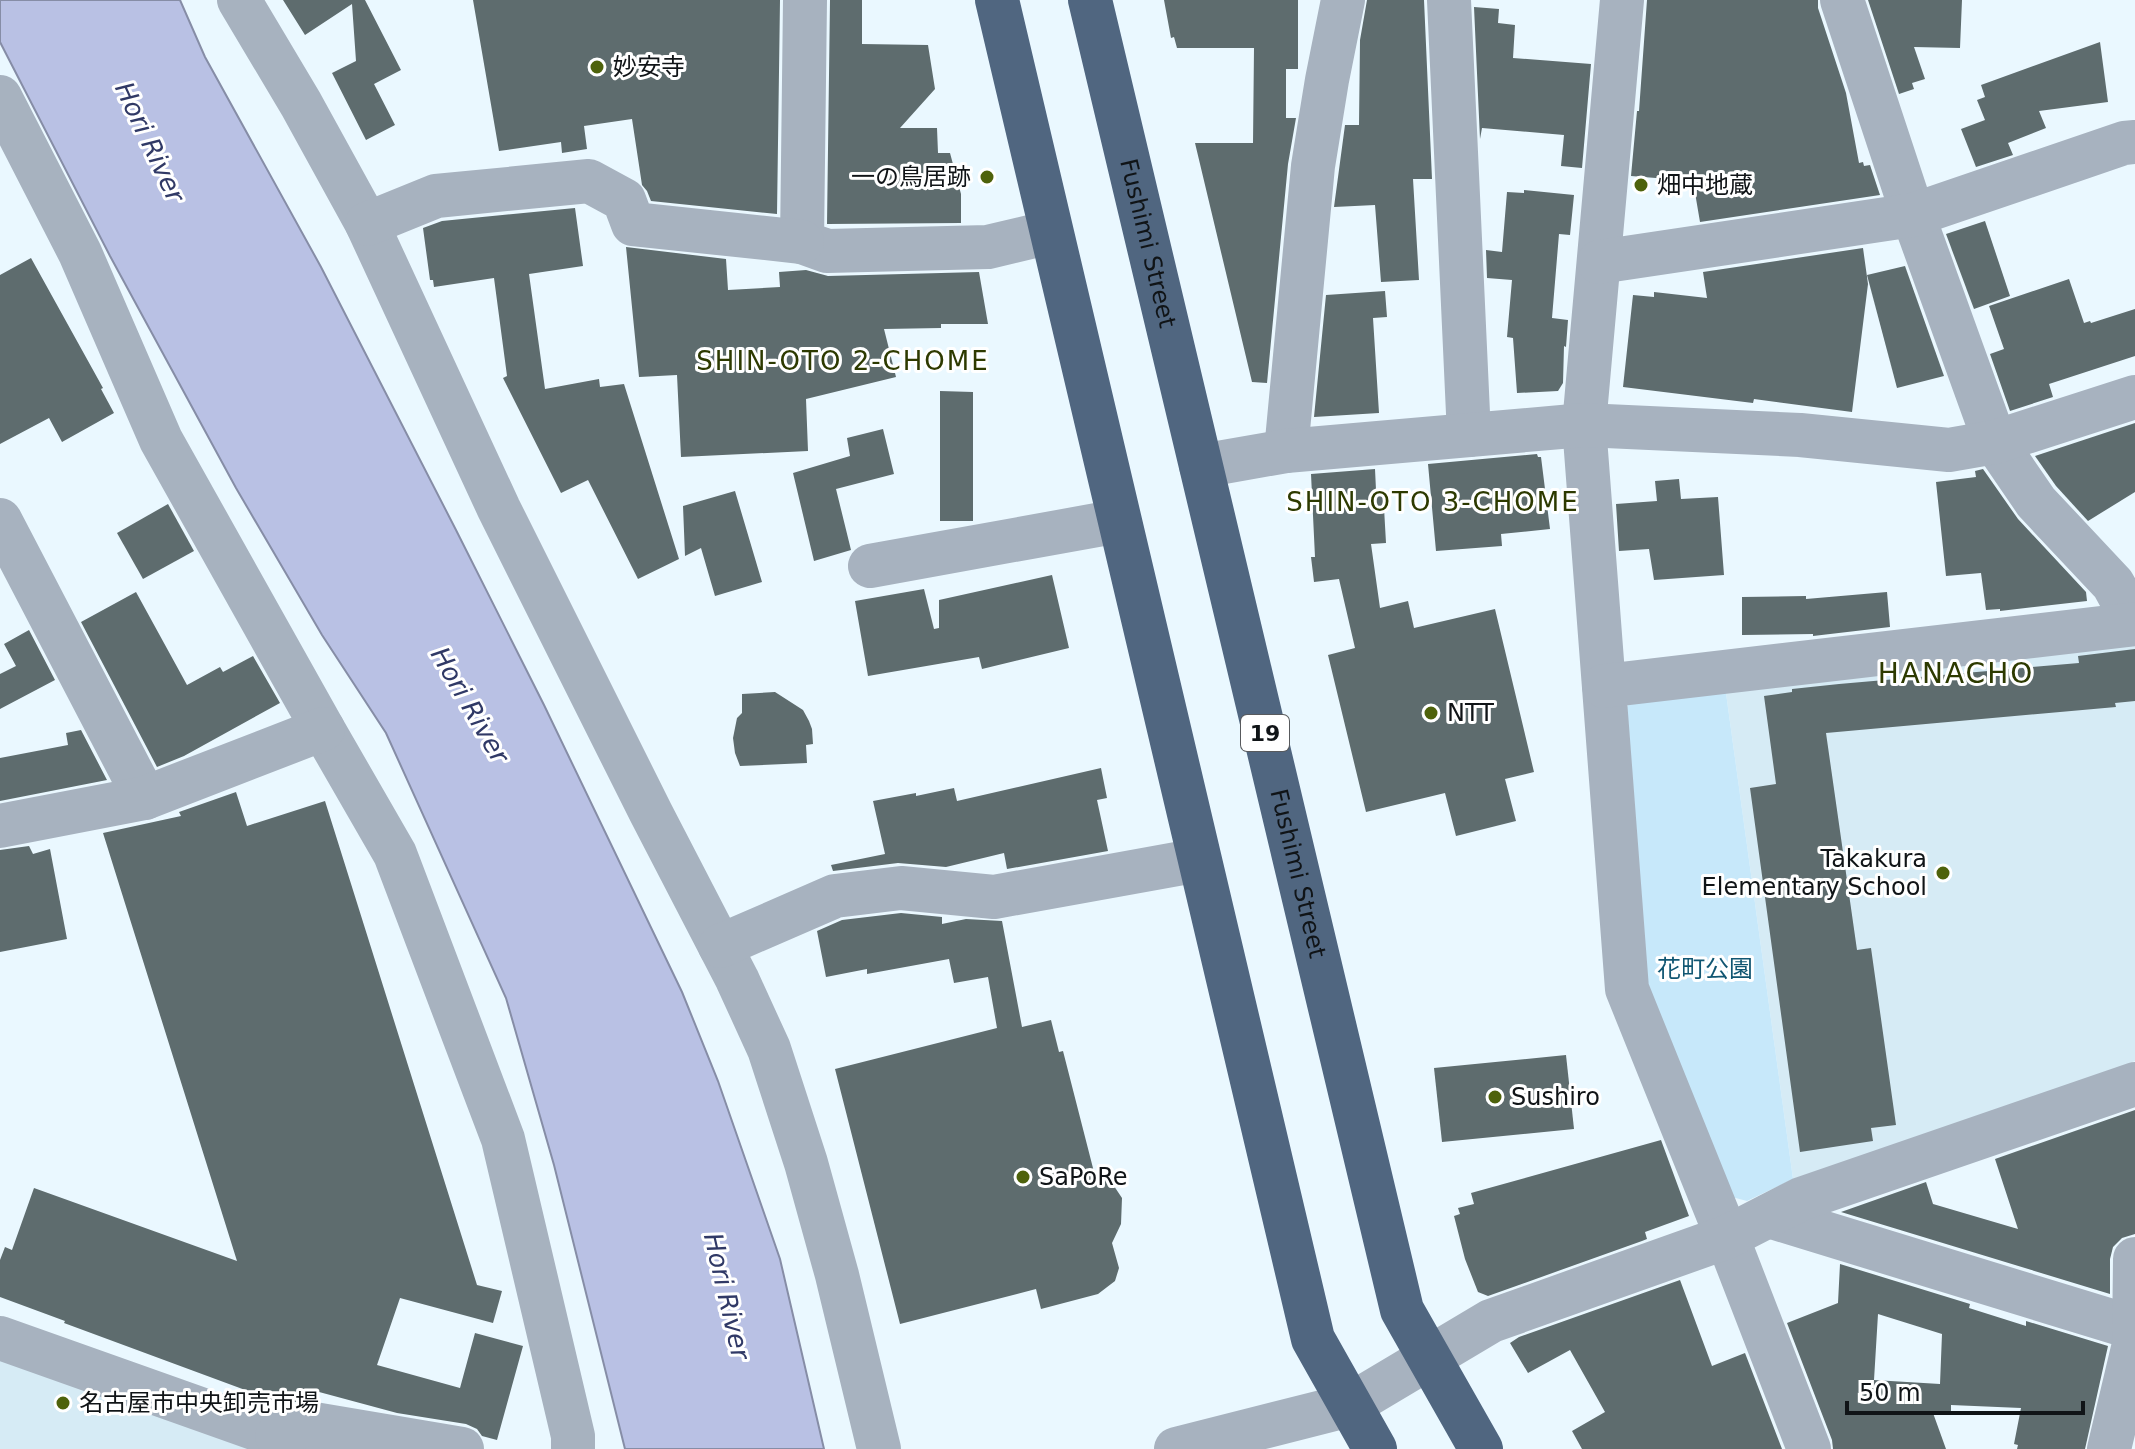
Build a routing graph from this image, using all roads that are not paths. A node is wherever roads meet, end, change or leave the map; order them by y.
1 (239, 0) edge
2 (805, 0) edge
3 (997, 0) edge
4 (1090, 0) edge
5 (1343, 0) edge
6 (1449, 0) edge
7 (1622, 0) edge
8 (1842, 0) edge
9 (0, 97) edge
10 (2135, 142) edge
11 (1913, 215) junction
12 (367, 224) junction
13 (1051, 232) junction
14 (802, 242) junction
15 (1599, 262) junction
16 (2135, 397) edge
17 (1584, 425) junction
18 (1469, 435) junction
19 (1995, 442) junction
20 (1286, 451) junction
21 (1201, 466) junction
22 (0, 520) edge
23 (1119, 521) junction
24 (11, 563) edge
25 (870, 566) dead end
26 (2135, 624) edge
27 (1604, 686) junction
28 (323, 729) junction
29 (145, 798) junction
30 (0, 826) edge
31 (1199, 860) junction
32 (720, 946) junction
33 (2135, 1084) edge
34 (1769, 1216) junction
35 (1727, 1237) junction
36 (2135, 1259) edge
37 (2134, 1328) edge
38 (0, 1338) edge
39 (1429, 1359) junction
40 (2131, 1375) edge
41 (1350, 1405) junction
42 (295, 1443) edge
43 (462, 1449) edge
44 (573, 1449) edge
45 (879, 1449) edge
46 (1176, 1449) edge
47 (1375, 1449) edge
48 (1481, 1449) edge
49 (1809, 1449) edge
50 (2109, 1449) edge

1 - 12 street
2 - 14 street
3 - 13 highway
4 - 21 highway, Fushimi Street / 19
5 - 20 street
6 - 18 street
7 - 15 street
8 - 11 street
9 - 28 street
10 - 11 street
11 - 15 street
11 - 19 street
12 - 14 street
12 - 32 street
13 - 14 street
13 - 23 highway
15 - 17 street
16 - 19 street
17 - 18 street
17 - 19 street
17 - 27 street
18 - 20 street
19 - 26 street
20 - 21 street
21 - 39 highway, Fushimi Street / 19
22 - 24 street
23 - 25 street
23 - 31 highway
24 - 29 street
26 - 27 street
27 - 35 street
28 - 29 street
28 - 44 street
29 - 30 street
31 - 32 street
31 - 41 highway
32 - 45 street
33 - 34 street
34 - 35 street
34 - 37 street
35 - 39 street
35 - 49 street
36 - 37 street
37 - 40 street
38 - 42 street
39 - 41 street
39 - 48 highway, Fushimi Street / 19
40 - 50 street
41 - 46 street
41 - 47 highway
42 - 43 street

